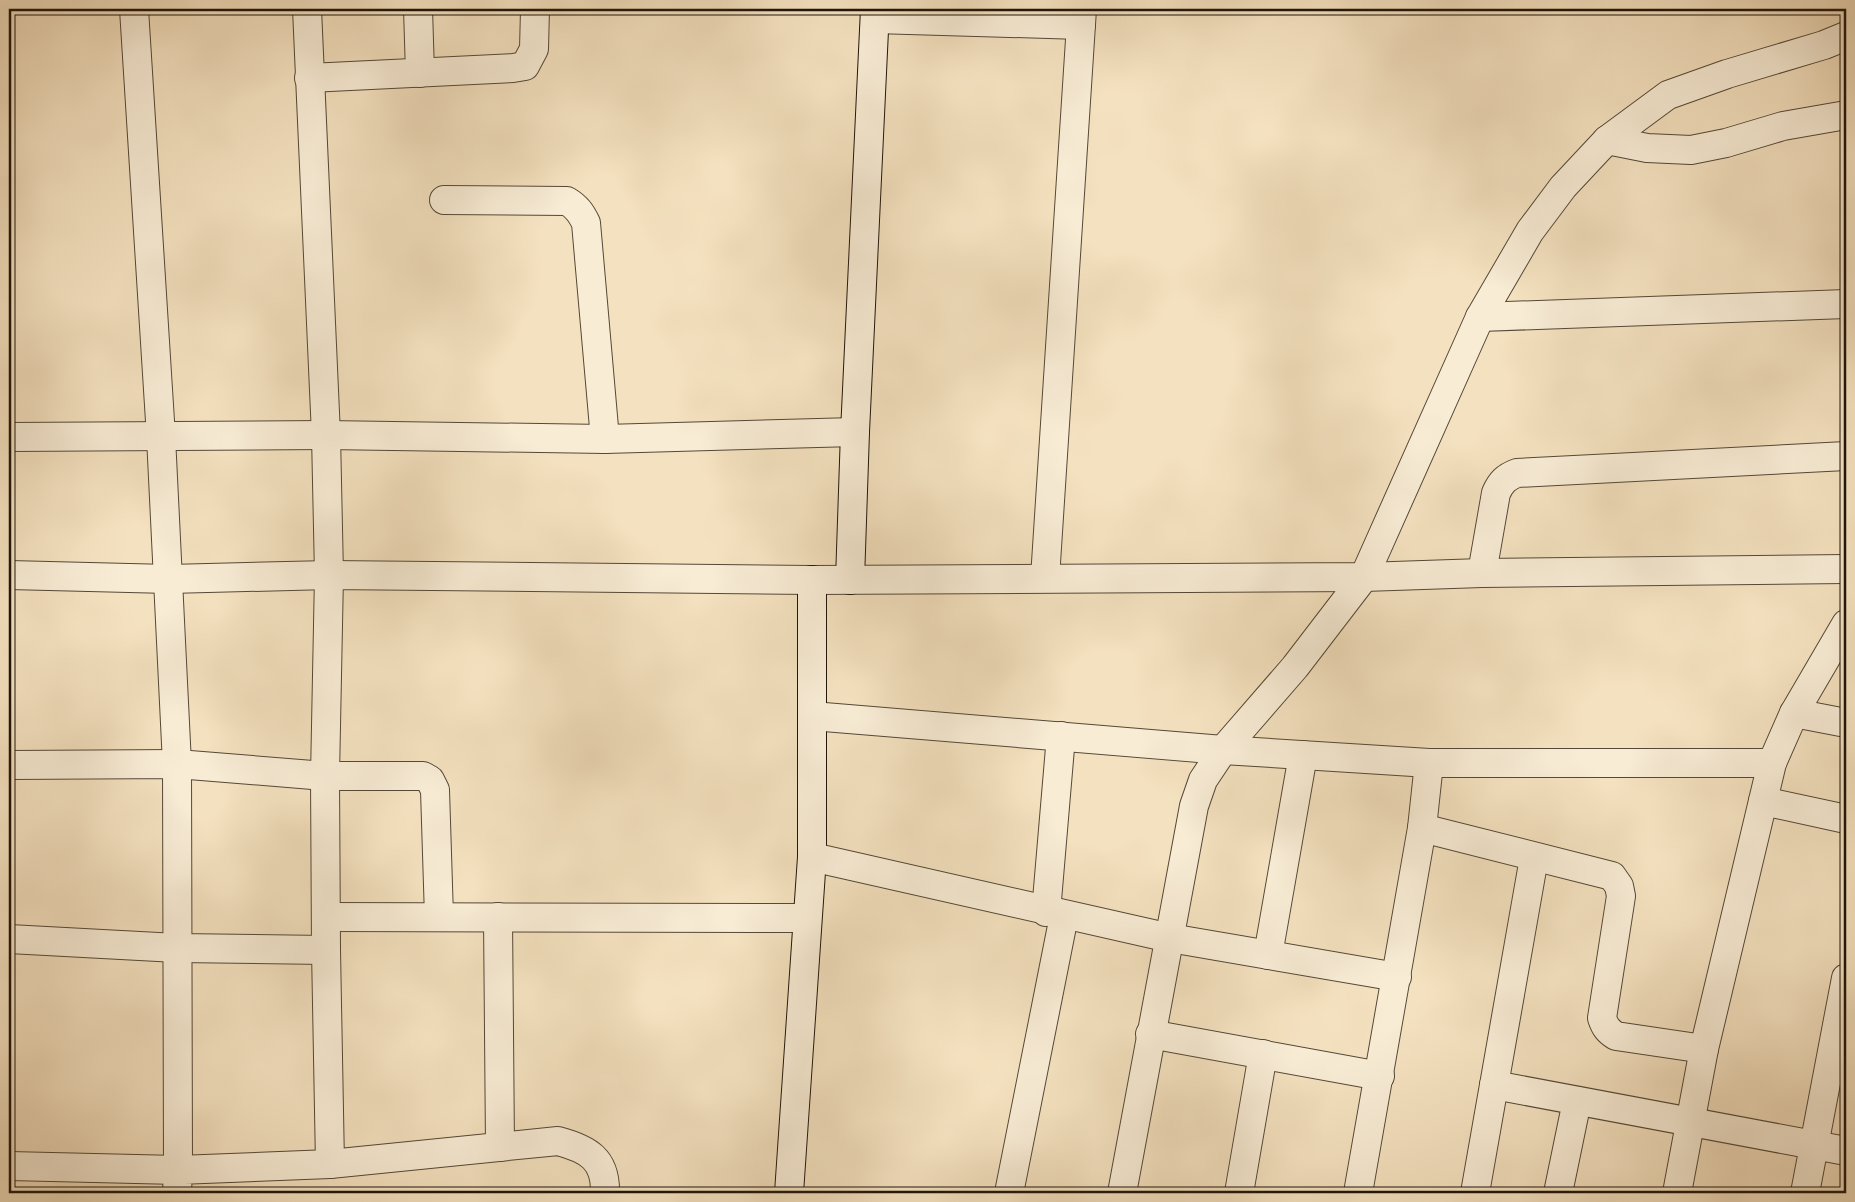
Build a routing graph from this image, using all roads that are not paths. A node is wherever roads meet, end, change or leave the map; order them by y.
1 (134, 9) edge
2 (307, 9) edge
3 (418, 9) edge
4 (535, 9) edge
5 (875, 14) edge
6 (1082, 17) edge
7 (1846, 36) edge
8 (420, 72) junction
9 (309, 78) junction
10 (1846, 115) edge
11 (1607, 140) junction
12 (444, 200) dead end
13 (1846, 304) edge
14 (1480, 317) junction
15 (855, 432) junction
16 (326, 434) junction
17 (9, 437) edge
18 (161, 437) junction
19 (605, 438) junction
20 (1846, 456) edge
21 (1846, 569) edge
22 (1482, 573) junction
23 (9, 575) edge
24 (329, 575) junction
25 (1364, 577) junction
26 (1045, 578) junction
27 (169, 579) junction
28 (812, 580) junction
29 (850, 580) junction
30 (1846, 624) edge
31 (1794, 713) junction
32 (812, 716) junction
33 (1846, 723) edge
34 (1061, 736) junction
35 (1223, 750) junction
36 (1303, 755) junction
37 (1429, 763) junction
38 (1772, 763) junction
39 (177, 764) junction
40 (9, 765) edge
41 (325, 776) junction
42 (1764, 801) junction
43 (1846, 819) edge
44 (1422, 828) junction
45 (812, 857) junction
46 (1534, 858) junction
47 (1055, 914) junction
48 (327, 917) junction
49 (439, 917) junction
50 (498, 917) junction
51 (807, 918) junction
52 (1170, 938) junction
53 (9, 939) edge
54 (177, 948) junction
55 (326, 950) junction
56 (1268, 955) junction
57 (1397, 977) junction
58 (1846, 978) edge
59 (1150, 1034) junction
60 (1704, 1049) junction
61 (1263, 1054) junction
62 (1380, 1076) junction
63 (1494, 1085) junction
64 (1577, 1101) junction
65 (1691, 1122) junction
66 (1814, 1145) junction
67 (500, 1147) junction
68 (1846, 1151) edge
69 (330, 1164) junction
70 (9, 1166) edge
71 (177, 1182) edge
72 (605, 1193) edge
73 (790, 1193) edge
74 (1009, 1193) edge
75 (1122, 1193) edge
76 (1238, 1193) edge
77 (1358, 1193) edge
78 (1475, 1193) edge
79 (1558, 1193) edge
80 (1677, 1193) edge
81 (1805, 1193) edge

1 - 18 street
2 - 9 street
3 - 8 street
4 - 8 street
5 - 6 street
5 - 15 street
6 - 26 street
7 - 11 street
8 - 9 street
9 - 16 street
10 - 11 street
11 - 14 street
12 - 19 street
13 - 14 street
14 - 25 street
15 - 19 street
15 - 29 street
16 - 18 street
16 - 19 street
16 - 24 street
17 - 18 street
18 - 27 street
20 - 22 street
21 - 22 street
22 - 25 street
23 - 27 street
24 - 27 street
24 - 28 street
24 - 41 street
25 - 26 street
25 - 35 street
26 - 29 street
27 - 39 street
28 - 29 street
28 - 32 street
30 - 31 street
31 - 33 street
31 - 38 street
32 - 34 street
32 - 45 street
34 - 35 street
34 - 47 street
35 - 36 street
35 - 52 street
36 - 37 street
36 - 56 street
37 - 38 street
37 - 44 street
38 - 42 street
39 - 40 street
39 - 41 street
39 - 54 street
41 - 48 street
41 - 49 street
42 - 43 street
42 - 60 street
44 - 46 street
44 - 57 street
45 - 47 street
45 - 51 street
46 - 60 street
46 - 63 street
47 - 52 street
47 - 74 street
48 - 49 street
48 - 55 street
49 - 50 street
50 - 51 street
50 - 67 street
51 - 73 street
52 - 56 street
52 - 59 street
53 - 54 street
54 - 55 street
54 - 71 street
55 - 69 street
56 - 57 street
57 - 62 street
58 - 66 street
59 - 61 street
59 - 75 street
60 - 65 street
61 - 62 street
61 - 76 street
62 - 77 street
63 - 64 street
63 - 78 street
64 - 65 street
64 - 79 street
65 - 66 street
65 - 80 street
66 - 68 street
66 - 81 street
67 - 69 street
67 - 72 street
69 - 71 street
70 - 71 street

